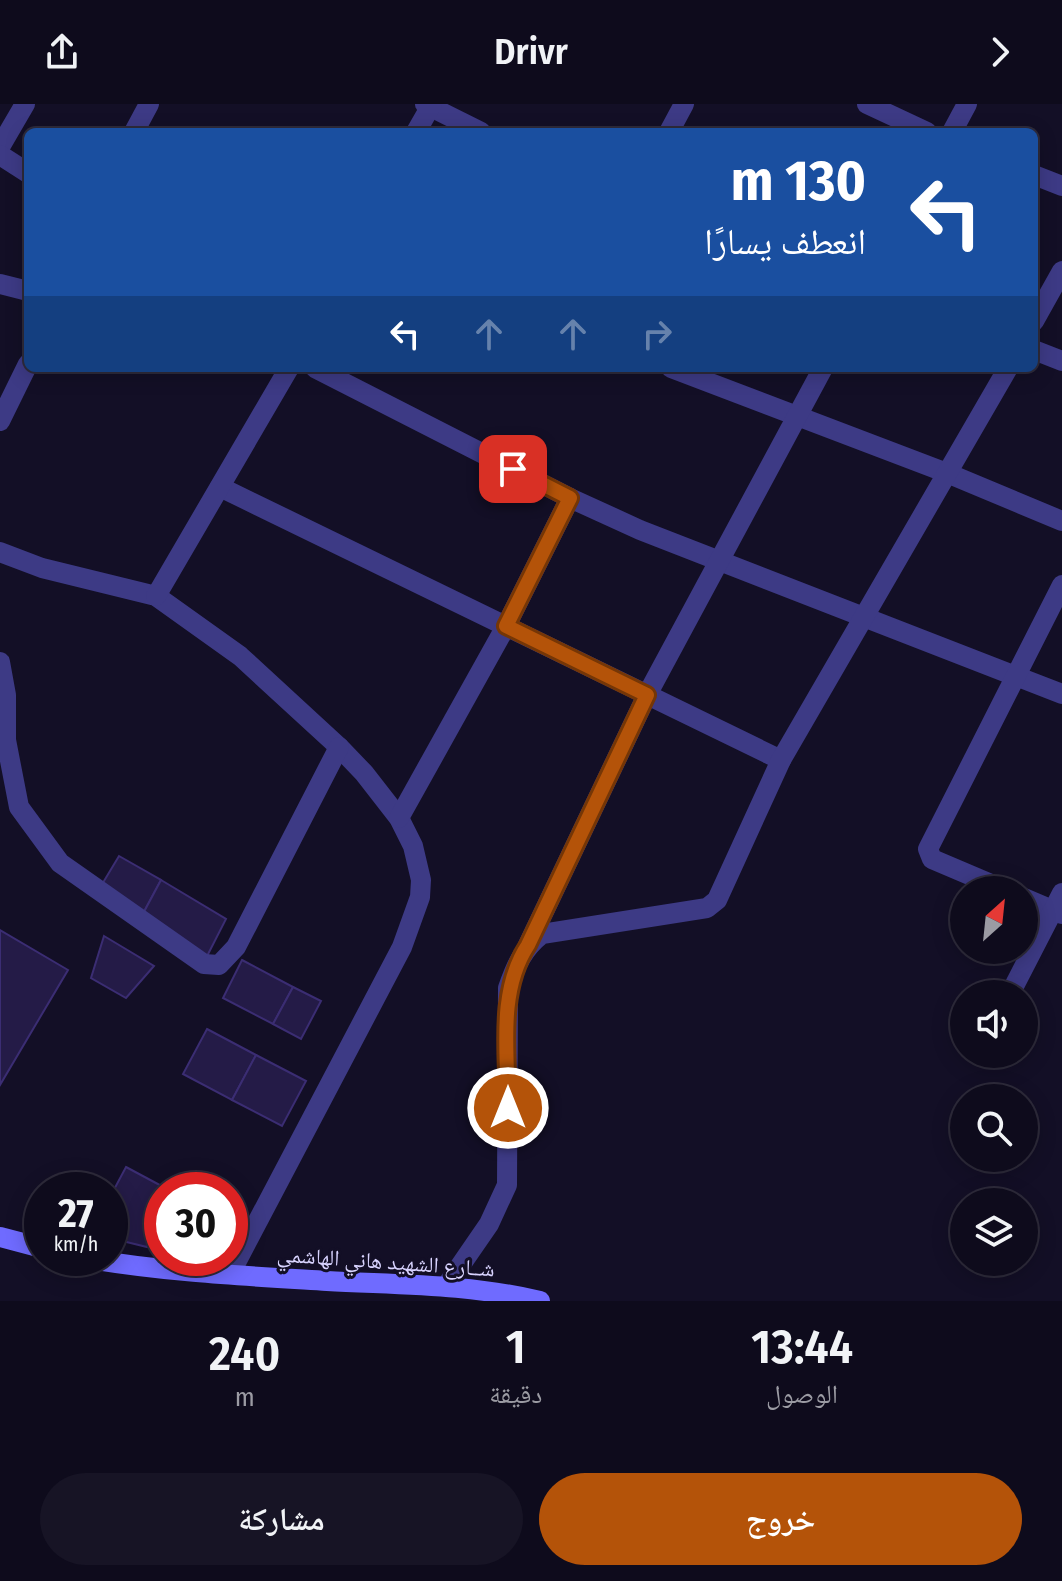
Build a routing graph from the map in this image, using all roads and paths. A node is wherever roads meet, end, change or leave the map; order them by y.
1 (25, 104) edge
2 (149, 104) edge
3 (684, 104) edge
4 (867, 104) edge
5 (967, 104) edge
6 (429, 105) edge
7 (136, 128) edge
8 (418, 128) edge
9 (473, 128) edge
10 (671, 128) edge
11 (918, 128) edge
12 (954, 128) edge
13 (0, 147) edge
14 (0, 155) edge
15 (24, 170) edge
16 (1038, 177) edge
17 (1062, 186) edge
18 (1062, 271) edge
19 (0, 284) edge
20 (24, 290) edge
21 (1038, 314) edge
22 (1038, 352) edge
23 (1062, 361) edge
24 (24, 372) edge
25 (287, 372) edge
26 (323, 372) edge
27 (682, 372) edge
28 (821, 372) edge
29 (1006, 372) edge
30 (797, 416) junction
31 (0, 421) edge
32 (947, 473) junction
33 (220, 487) junction
34 (570, 498) junction
35 (1062, 521) edge
36 (0, 552) edge
37 (719, 562) junction
38 (1062, 585) edge
39 (156, 596) junction
40 (863, 618) junction
41 (506, 626) junction
42 (0, 662) edge
43 (1014, 676) junction
44 (1062, 694) edge
45 (647, 695) junction
46 (339, 747) junction
47 (781, 760) junction
48 (399, 818) junction
49 (972, 876) edge
50 (1038, 901) edge
51 (1059, 906) edge
52 (528, 945) junction
53 (1018, 980) edge
54 (0, 1237) edge
55 (248, 1240) edge
56 (24, 1243) edge
57 (248, 1275) edge
58 (447, 1285) junction
59 (540, 1301) edge

1 - 13 street
2 - 7 street
3 - 10 street
4 - 11 street
5 - 12 street
6 - 8 street
6 - 9 street
14 - 15 street
16 - 17 street
18 - 21 street
19 - 20 street
22 - 23 street
24 - 31 street
25 - 33 street
26 - 34 street
27 - 30 street
28 - 30 street
29 - 32 street
30 - 32 street
30 - 37 street
32 - 35 street
32 - 40 street
33 - 39 street
33 - 41 street
34 - 37 street
34 - 41 street
36 - 39 street
37 - 40 street
37 - 45 street
38 - 43 street
39 - 46 street
40 - 43 street
40 - 47 street
41 - 45 street
41 - 48 street
42 - 46 street
43 - 44 street
43 - 49 street
45 - 47 street
45 - 52 street
46 - 48 street
47 - 52 street
48 - 55 street
50 - 51 street
51 - 53 street
52 - 58 street
54 - 56 street
57 - 58 street, شــارع الشهيد هاني الهاشمي
58 - 59 street, شــارع الشهيد هاني الهاشمي

